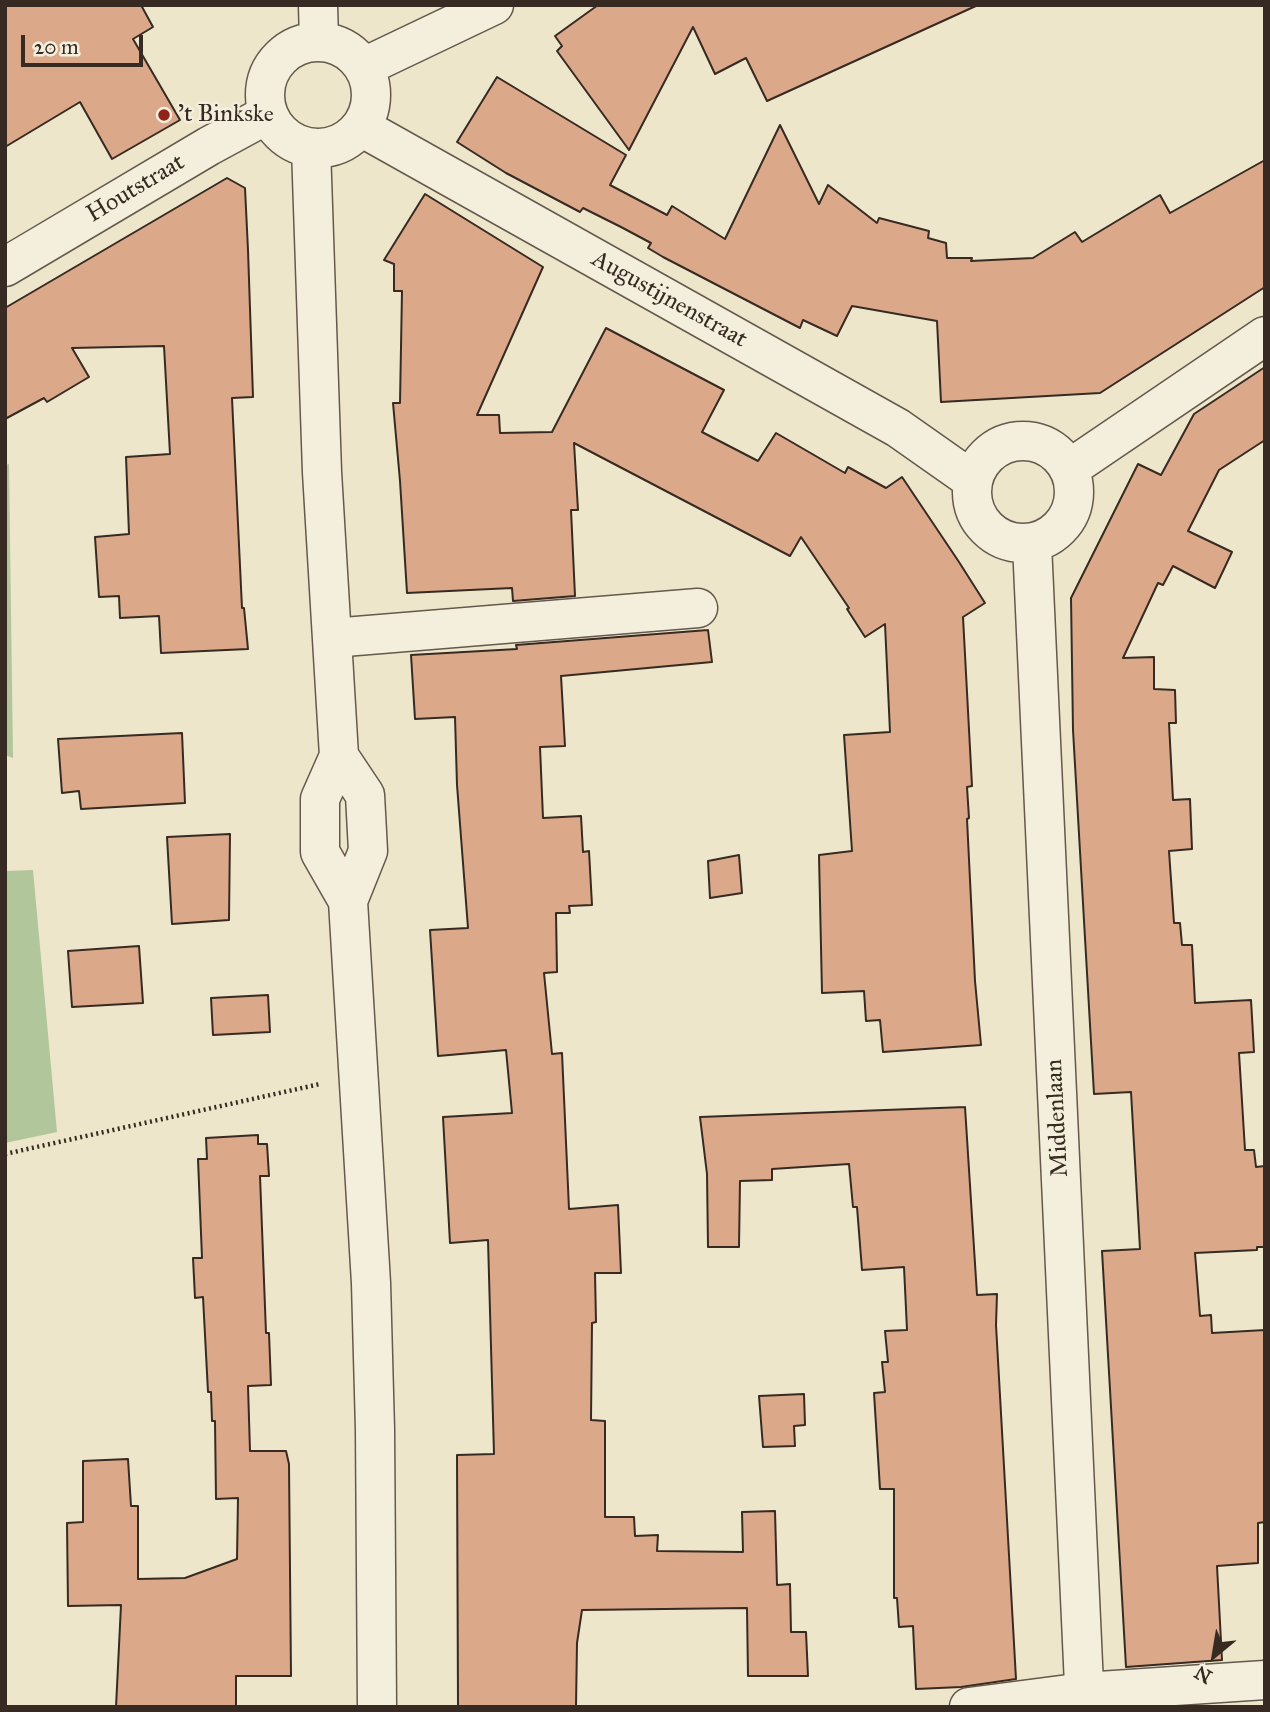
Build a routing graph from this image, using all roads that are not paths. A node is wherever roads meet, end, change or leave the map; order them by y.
1 (495, 5) edge
2 (318, 23) edge
3 (364, 67) junction
4 (268, 114) junction
5 (361, 127) junction
6 (311, 148) junction
7 (5, 267) edge
8 (1265, 336) edge
9 (1069, 469) junction
10 (972, 480) junction
11 (1032, 544) junction
12 (698, 608) dead end
13 (332, 638) junction
14 (1265, 1680) edge
15 (1085, 1699) edge
16 (377, 1707) edge
17 (969, 1707) edge

1 - 3 street
2 - 3 street
2 - 4 street
3 - 5 street
4 - 6 street
4 - 7 street, Houtstraat
5 - 6 street
5 - 10 street, Augustijnenstraat
6 - 13 street
8 - 9 street
9 - 10 street
9 - 11 street
10 - 11 street
11 - 15 street, Middenlaan
12 - 13 street
13 - 16 street
14 - 15 street
15 - 17 street

